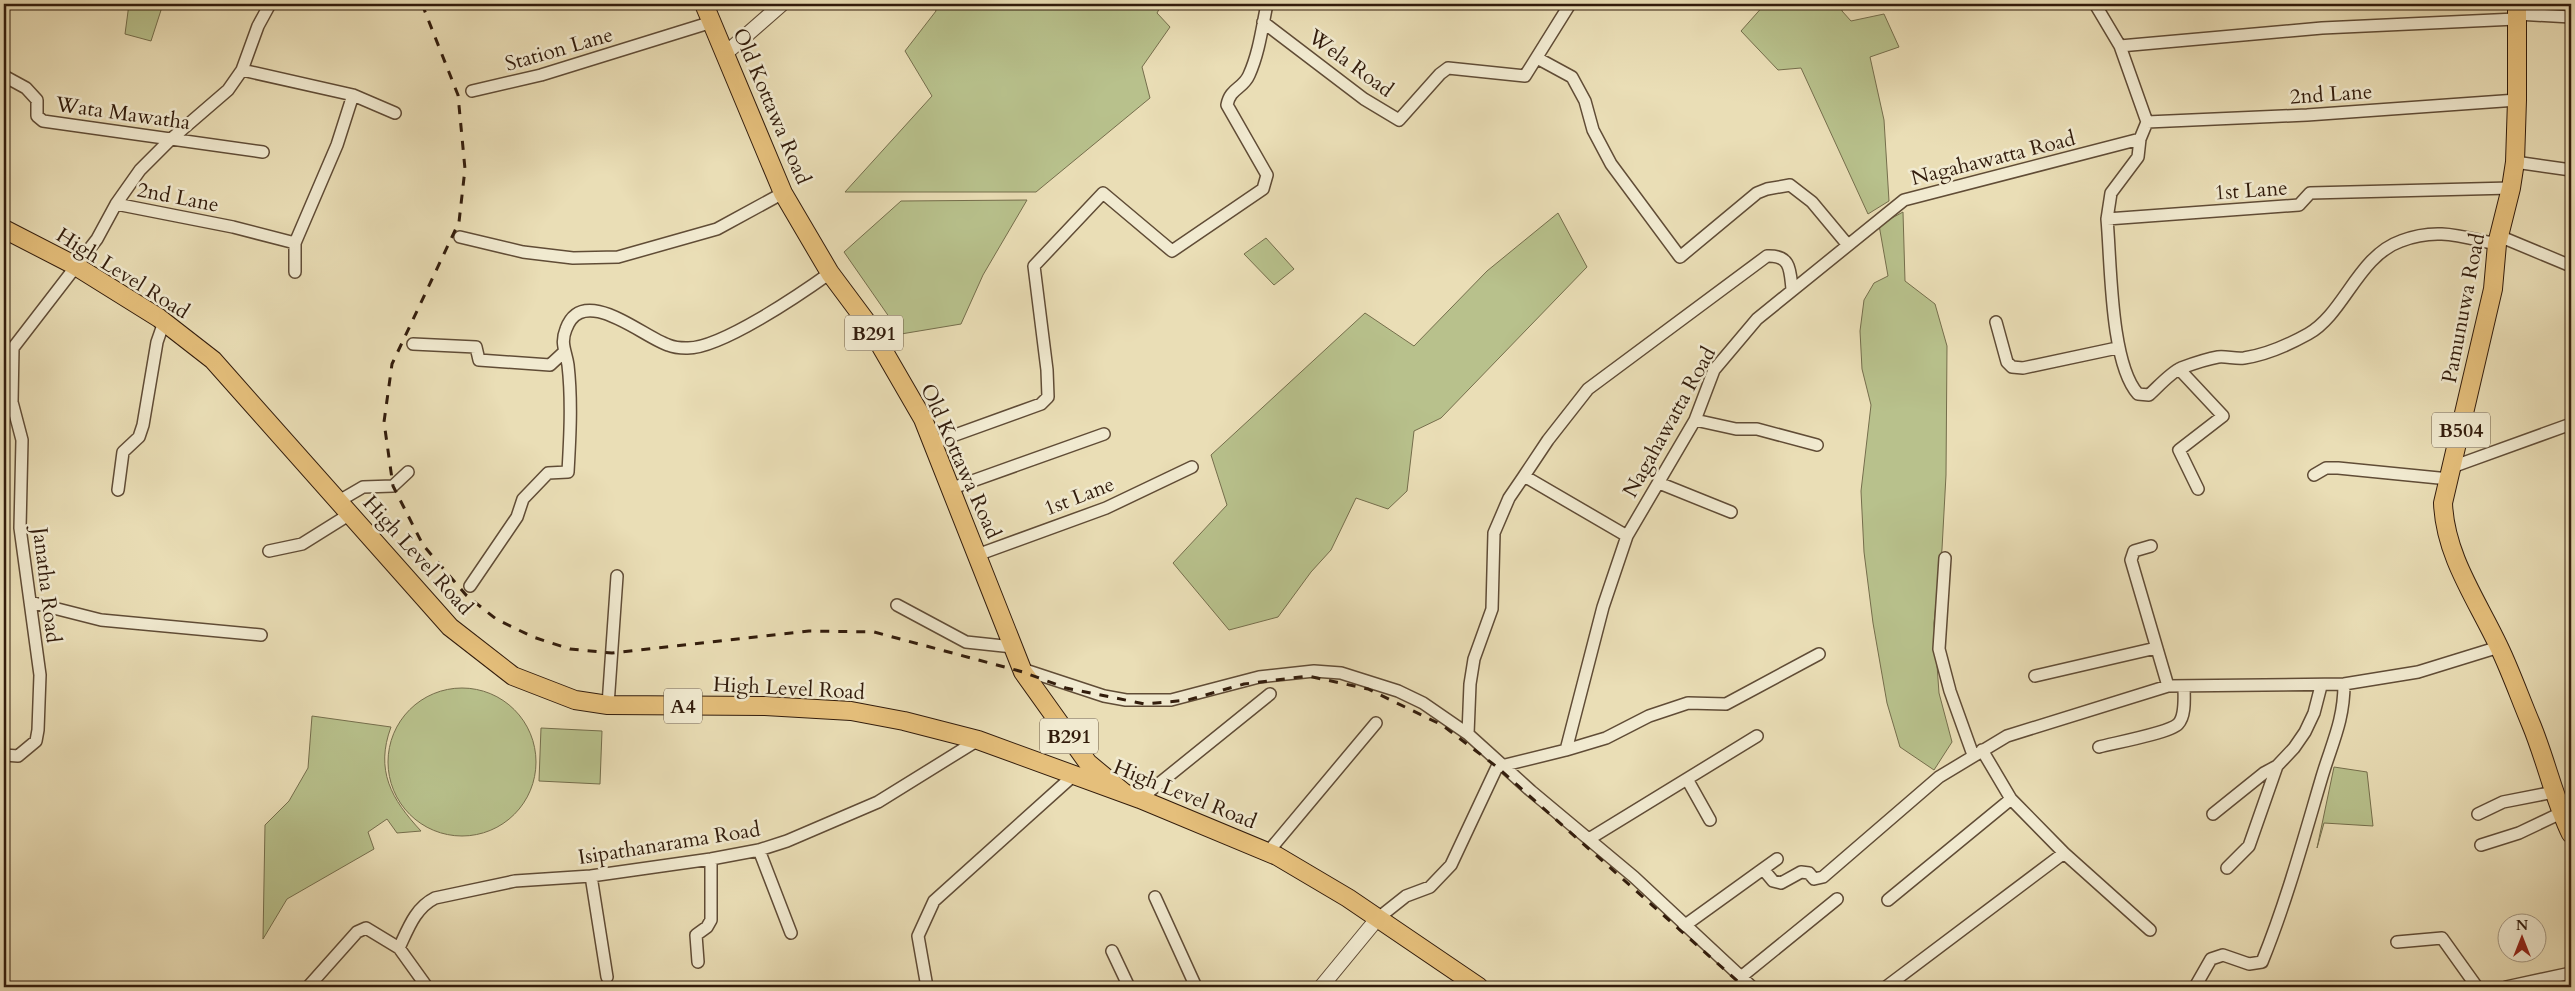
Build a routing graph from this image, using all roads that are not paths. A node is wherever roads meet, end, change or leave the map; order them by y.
1 (270, 4) edge
2 (704, 4) edge
3 (782, 4) edge
4 (1267, 4) edge
5 (1570, 4) edge
6 (2095, 4) edge
7 (2517, 12) edge
8 (2571, 17) edge
9 (712, 22) junction
10 (1263, 22) junction
11 (2120, 46) junction
12 (726, 53) junction
13 (1538, 58) junction
14 (242, 70) junction
15 (4, 76) edge
16 (472, 91) dead end
17 (353, 95) junction
18 (2517, 100) junction
19 (395, 113) dead end
20 (2147, 122) junction
21 (2140, 139) junction
22 (170, 140) junction
23 (263, 152) dead end
24 (2514, 162) junction
25 (2571, 170) edge
26 (2511, 188) junction
27 (783, 193) junction
28 (116, 204) junction
29 (2107, 219) junction
30 (4, 229) edge
31 (460, 237) dead end
32 (2498, 240) junction
33 (295, 243) junction
34 (1848, 244) junction
35 (74, 266) junction
36 (2571, 266) edge
37 (295, 272) dead end
38 (830, 273) junction
39 (1792, 289) junction
40 (164, 322) junction
41 (1996, 322) dead end
42 (413, 344) dead end
43 (8, 347) edge
44 (2117, 348) junction
45 (563, 353) junction
46 (2179, 369) junction
47 (8, 402) edge
48 (1696, 420) junction
49 (2571, 424) edge
50 (1104, 434) dead end
51 (934, 443) junction
52 (1817, 445) dead end
53 (1192, 467) dead end
54 (408, 472) dead end
55 (2451, 473) junction
56 (2314, 475) dead end
57 (1524, 476) junction
58 (1659, 484) junction
59 (950, 489) junction
60 (118, 490) dead end
61 (2198, 490) dead end
62 (344, 507) junction
63 (1731, 512) dead end
64 (1627, 536) junction
65 (2151, 546) dead end
66 (269, 551) dead end
67 (977, 554) junction
68 (1945, 558) dead end
69 (617, 576) dead end
70 (470, 586) dead end
71 (30, 602) junction
72 (897, 605) dead end
73 (261, 635) dead end
74 (1013, 647) junction
75 (2499, 647) junction
76 (2156, 648) junction
77 (1819, 654) dead end
78 (1022, 670) junction
79 (2035, 676) dead end
80 (2344, 684) junction
81 (2168, 686) junction
82 (2184, 686) junction
83 (2321, 686) junction
84 (1270, 694) dead end
85 (608, 705) junction
86 (1376, 722) dead end
87 (1468, 734) junction
88 (1757, 736) dead end
89 (978, 740) junction
90 (2099, 747) dead end
91 (1566, 750) junction
92 (1978, 752) junction
93 (4, 755) edge
94 (1502, 766) junction
95 (2277, 766) junction
96 (1074, 775) junction
97 (1687, 779) junction
98 (2554, 792) junction
99 (1123, 793) junction
100 (1140, 799) junction
101 (2011, 799) junction
102 (2561, 813) junction
103 (2214, 814) dead end
104 (2478, 814) dead end
105 (1710, 820) dead end
106 (2571, 834) edge
107 (1589, 838) junction
108 (2481, 845) dead end
109 (759, 850) junction
110 (1268, 852) junction
111 (2064, 852) junction
112 (711, 859) junction
113 (1777, 859) dead end
114 (2228, 868) dead end
115 (1763, 869) junction
116 (590, 876) junction
117 (1155, 897) dead end
118 (1838, 899) dead end
119 (1888, 900) dead end
120 (1377, 919) junction
121 (1684, 926) junction
122 (2150, 930) dead end
123 (791, 933) dead end
124 (2397, 942) dead end
125 (399, 948) junction
126 (1112, 951) dead end
127 (698, 962) dead end
128 (2571, 973) edge
129 (607, 977) dead end
130 (1741, 977) junction
131 (308, 987) edge
132 (427, 987) edge
133 (927, 987) edge
134 (1129, 987) edge
135 (1196, 987) edge
136 (1321, 987) edge
137 (1479, 987) edge
138 (1752, 987) edge
139 (1886, 987) edge
140 (2196, 987) edge
141 (2477, 987) edge
142 (2506, 987) edge

1 - 14 street, Janatha Road
2 - 9 main road, Old Kottawa Road / B291
3 - 12 street
4 - 10 street
5 - 13 street, Wela Road
6 - 11 street
7 - 8 street
7 - 11 street
7 - 18 main road, Pamunuwa Road / B504
9 - 12 main road, Old Kottawa Road / B291
9 - 16 street, Station Lane
10 - 13 street, Wela Road
10 - 51 street
11 - 20 street
12 - 27 main road, Old Kottawa Road / B291
13 - 34 street
14 - 17 street
14 - 22 street, Janatha Road
15 - 22 street, Wata Mawatha
17 - 19 street
17 - 33 street
18 - 20 street, 2nd Lane
18 - 24 main road, Pamunuwa Road / B504
20 - 21 street
21 - 29 street
21 - 34 street, Nagahawatta Road
22 - 23 street, Wata Mawatha
22 - 28 street, Janatha Road
24 - 25 street
24 - 26 main road, Pamunuwa Road / B504
26 - 29 street, 1st Lane
26 - 32 main road, Pamunuwa Road / B504
27 - 31 street
27 - 38 main road, Old Kottawa Road / B291
28 - 33 street, 2nd Lane
28 - 35 street, Janatha Road
29 - 44 street
30 - 35 main road, High Level Road / A4
32 - 36 street
32 - 46 street
32 - 55 main road, Pamunuwa Road / B504
33 - 37 street
34 - 39 street, Nagahawatta Road
35 - 40 main road, High Level Road / A4
35 - 43 street, Janatha Road
38 - 45 street
38 - 51 main road, Old Kottawa Road / B291
39 - 48 street, Nagahawatta Road
39 - 57 street
40 - 60 street
40 - 62 main road, High Level Road / A4
41 - 44 street
42 - 45 street
43 - 47 street, Janatha Road
44 - 46 street
45 - 70 street
46 - 61 street
47 - 71 street, Janatha Road
48 - 52 street
48 - 58 street, Nagahawatta Road
49 - 55 street
50 - 59 street
51 - 59 main road, Old Kottawa Road / B291
53 - 67 street, 1st Lane
54 - 62 street
55 - 56 street
55 - 75 main road, Pamunuwa Road / B504
57 - 64 street
57 - 87 street
58 - 63 street
58 - 64 street, Nagahawatta Road
59 - 67 main road, Old Kottawa Road / B291
62 - 66 street
62 - 85 main road, High Level Road / A4
64 - 91 street, Nagahawatta Road
65 - 76 street
67 - 74 main road, Old Kottawa Road / B291
68 - 92 street
69 - 85 street
71 - 73 street
71 - 93 street, Janatha Road
72 - 74 street
74 - 78 main road, Old Kottawa Road / B291
75 - 80 street
75 - 98 main road, Pamunuwa Road / B504
76 - 79 street
76 - 81 street
77 - 91 street
78 - 87 street
78 - 99 main road, Old Kottawa Road / B291
80 - 83 street
80 - 140 street
81 - 82 street
81 - 92 street
82 - 83 street
82 - 90 street
83 - 95 street
84 - 100 street
85 - 89 main road, High Level Road / A4
86 - 110 street
87 - 94 street
88 - 97 street
89 - 96 main road, High Level Road / A4
89 - 109 street, Isipathanarama Road
91 - 94 street
92 - 101 street
92 - 115 street
94 - 107 street
94 - 120 street
95 - 103 street
95 - 114 street
96 - 99 main road, High Level Road / A4
96 - 133 street
97 - 105 street
97 - 107 street
98 - 102 main road, Pamunuwa Road / B504
98 - 104 street
99 - 100 main road, High Level Road / A4
100 - 110 main road, High Level Road / A4
101 - 111 street
101 - 119 street
102 - 106 main road, Pamunuwa Road / B504
102 - 108 street
107 - 121 street
109 - 112 street, Isipathanarama Road
109 - 123 street
110 - 120 main road, High Level Road / A4
111 - 122 street
111 - 139 street
112 - 116 street, Isipathanarama Road
112 - 127 street
113 - 115 street
115 - 121 street
116 - 125 street, Isipathanarama Road
116 - 129 street
117 - 135 street
118 - 130 street
120 - 136 street
120 - 137 main road, High Level Road / A4
121 - 130 street
124 - 141 street
125 - 131 street
125 - 132 street
126 - 134 street
128 - 142 street
130 - 138 street

